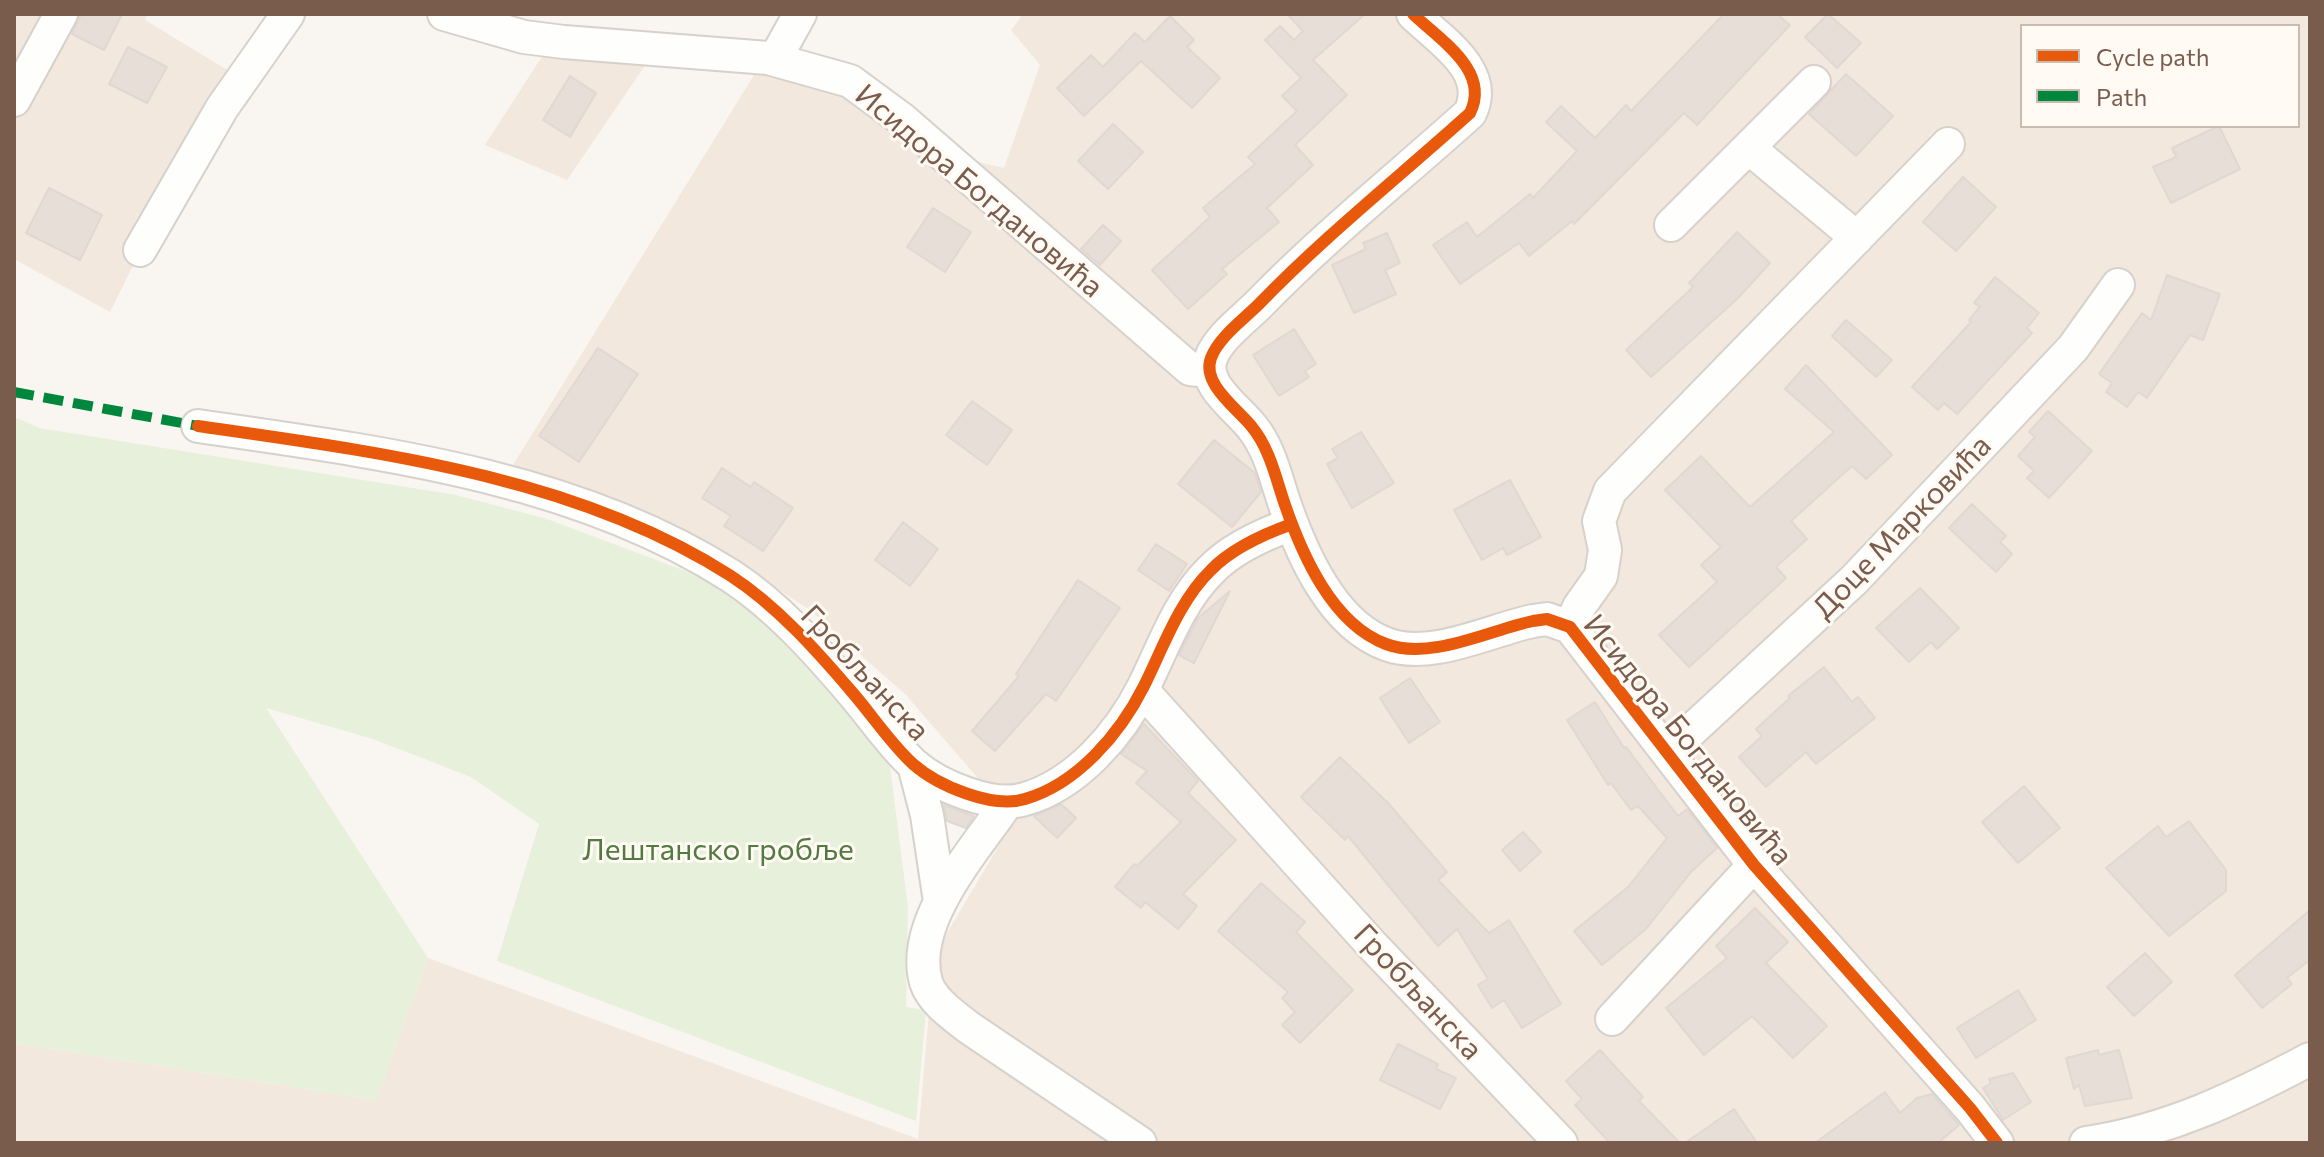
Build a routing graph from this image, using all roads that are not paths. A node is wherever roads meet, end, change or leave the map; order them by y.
1 (61, 14) edge
2 (288, 14) edge
3 (444, 14) edge
4 (800, 14) edge
5 (1413, 14) edge
6 (775, 59) junction
7 (1814, 82) dead end
8 (14, 100) edge
9 (1948, 144) dead end
10 (1749, 148) junction
11 (1671, 225) dead end
12 (1857, 238) junction
13 (140, 250) dead end
14 (2118, 285) dead end
15 (1209, 371) junction
16 (198, 426) dead end
17 (1292, 524) junction
18 (1570, 627) junction
19 (1142, 690) junction
20 (1668, 752) junction
21 (914, 765) junction
22 (1006, 804) junction
23 (1754, 865) junction
24 (940, 902) junction
25 (1612, 1019) dead end
26 (2310, 1059) edge
27 (1140, 1143) edge
28 (1561, 1143) edge
29 (1997, 1143) edge
30 (2086, 1143) edge

1 - 8 street
2 - 13 street
3 - 6 street, Исидора Богдановића
4 - 6 street
5 - 15 street
6 - 15 street, Исидора Богдановића
7 - 10 street
9 - 12 street
10 - 11 street
10 - 12 street
12 - 18 street
14 - 20 street, Доце Марковића
15 - 17 street, Исидора Богдановића
16 - 21 street, Гробљанска
17 - 18 street, Исидора Богдановића
17 - 19 street
18 - 20 street, Исидора Богдановића
19 - 22 street
19 - 28 street, Гробљанска
20 - 23 street, Исидора Богдановића
21 - 22 street, Гробљанска
21 - 24 street
22 - 24 street
23 - 25 street
23 - 29 street, Исидора Богдановића
24 - 27 street
26 - 30 street

